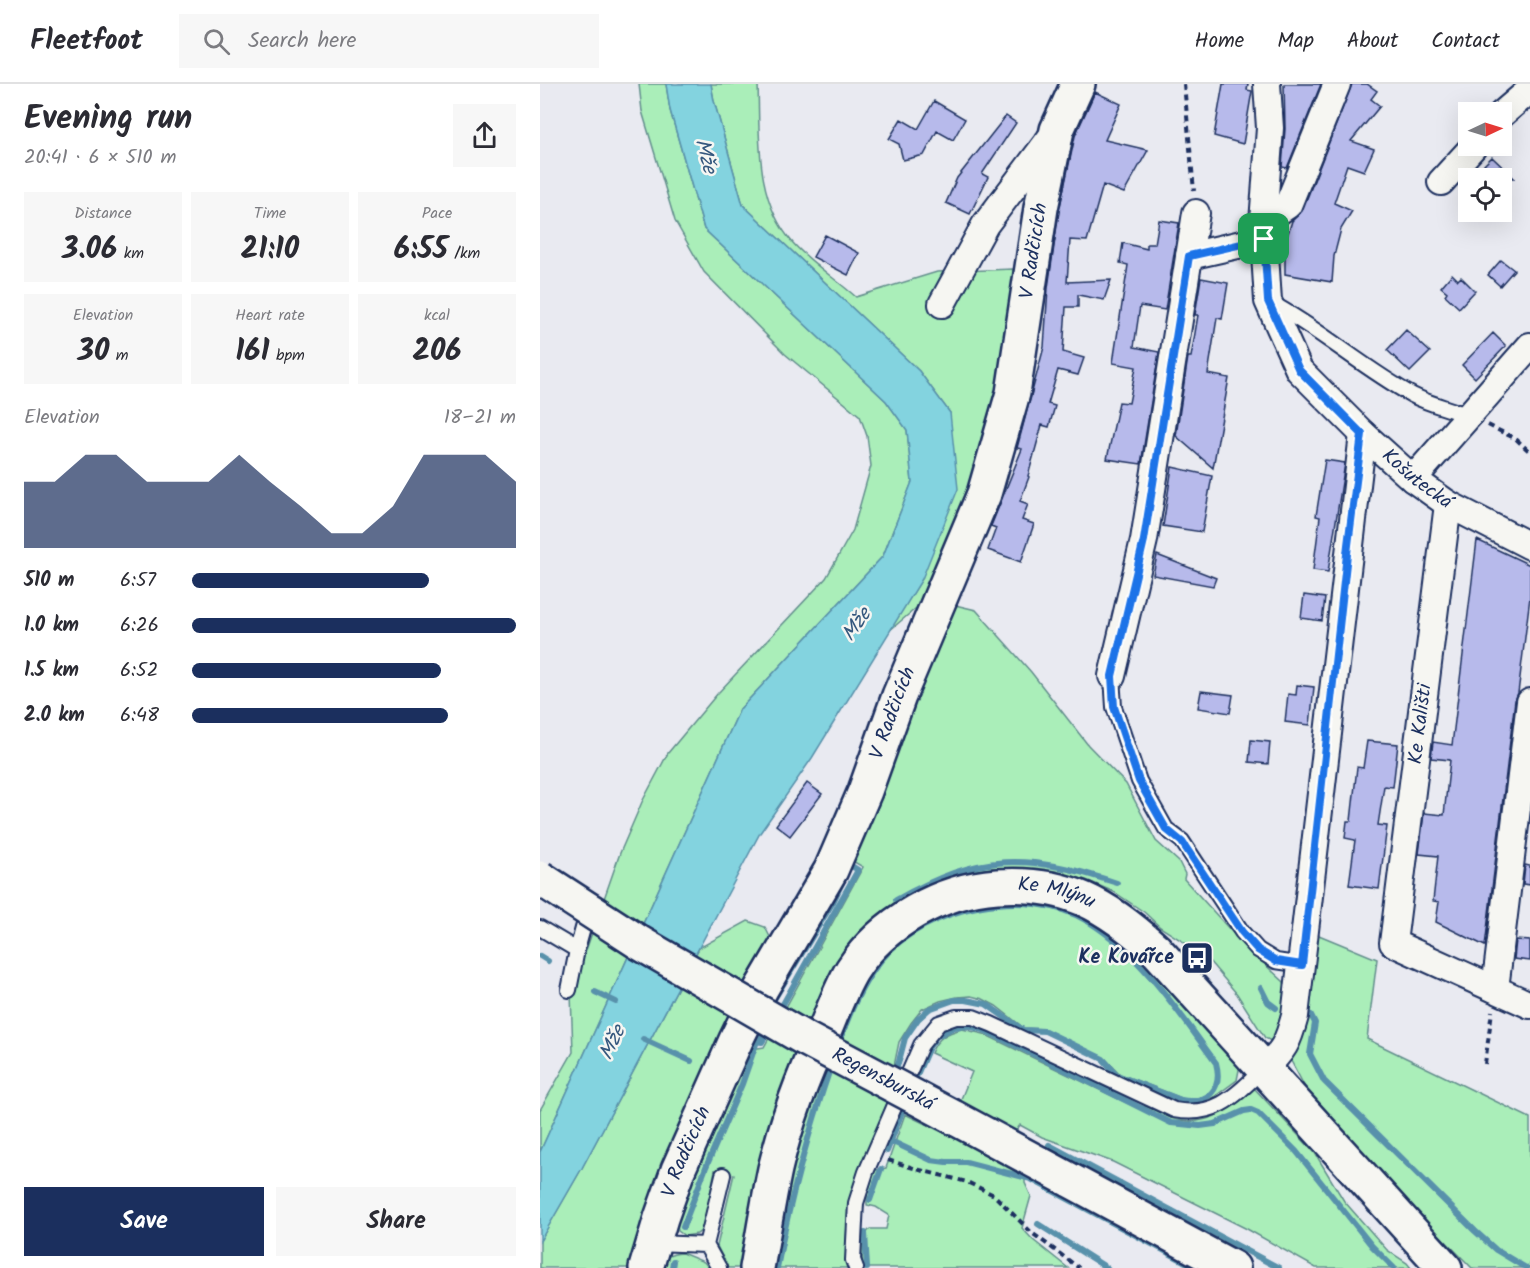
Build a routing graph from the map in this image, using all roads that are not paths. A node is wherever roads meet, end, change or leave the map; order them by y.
1 (1078, 84) edge
2 (1267, 84) edge
3 (1337, 84) edge
4 (1530, 90) edge
5 (1512, 105) edge
6 (1057, 130) junction
7 (1465, 156) edge
8 (1441, 182) dead end
9 (1196, 213) road end
10 (1263, 230) junction
11 (1189, 256) junction
12 (1268, 301) junction
13 (942, 303) dead end
14 (1530, 346) edge
15 (1469, 416) junction
16 (1362, 434) junction
17 (1413, 479) junction
18 (1448, 504) junction
19 (1530, 546) edge
20 (1112, 676) joint
21 (1530, 702) edge
22 (540, 878) edge
23 (590, 902) dead end
24 (540, 928) edge
25 (577, 950) junction
26 (1302, 965) junction
27 (1495, 989) junction
28 (569, 990) dead end
29 (1530, 1005) edge
30 (1263, 1069) junction
31 (723, 1175) dead end
32 (706, 1245) junction
33 (650, 1255) edge
34 (719, 1268) edge
35 (757, 1268) edge
36 (856, 1268) edge
37 (1233, 1268) edge
38 (1445, 1268) edge

1 - 6 street, V Radčicích
2 - 10 street, Košutecká
3 - 10 street
4 - 5 street
6 - 13 street, V Radčicích
6 - 33 street, V Radčicích
7 - 8 street
9 - 11 street
10 - 11 street
10 - 12 street, Košutecká
11 - 20 street
12 - 15 lane
12 - 16 street, Košutecká
14 - 15 street
15 - 17 street
16 - 17 street, Košutecká
16 - 26 street
17 - 18 street, Košutecká
18 - 19 street, Košutecká
18 - 27 street, Ke Kališti
20 - 26 lane
21 - 27 street
22 - 37 street, Regensburská, bridge
23 - 25 lane
24 - 25 lane
25 - 28 lane
26 - 30 street
27 - 29 street
30 - 35 street, Ke Mlýnu
30 - 36 lane
30 - 38 street, Ke Mlýnu
31 - 32 lane
32 - 33 lane
32 - 34 lane

